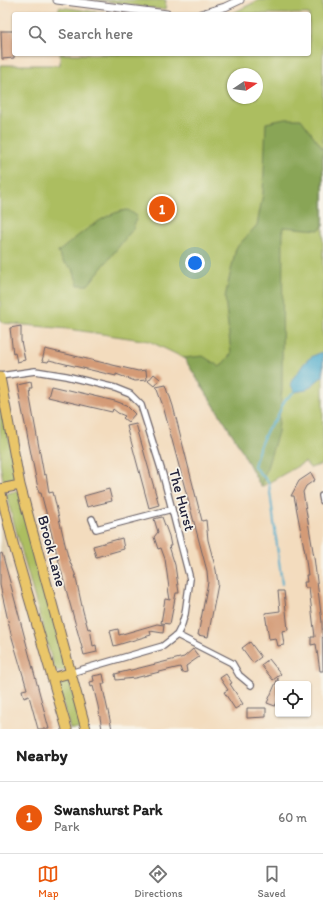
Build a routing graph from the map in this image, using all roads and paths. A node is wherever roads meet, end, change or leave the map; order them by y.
1 (57, 0) edge
2 (240, 0) edge
3 (151, 12) edge
4 (208, 12) edge
5 (0, 377) edge
6 (20, 485) junction
7 (0, 489) edge
8 (172, 509) junction
9 (92, 519) dead end
10 (177, 635) junction
11 (70, 673) junction
12 (52, 678) junction
13 (251, 685) dead end
14 (67, 729) edge
15 (86, 729) edge

1 - 3 street
2 - 4 street
5 - 6 main road, Brook Lane
5 - 8 street, The Hurst
6 - 7 main road
6 - 11 main road, Brook Lane
7 - 12 main road
8 - 9 street
8 - 10 street, The Hurst
10 - 11 street
10 - 13 street
11 - 12 main road
11 - 15 main road, Brook Lane
12 - 14 main road

